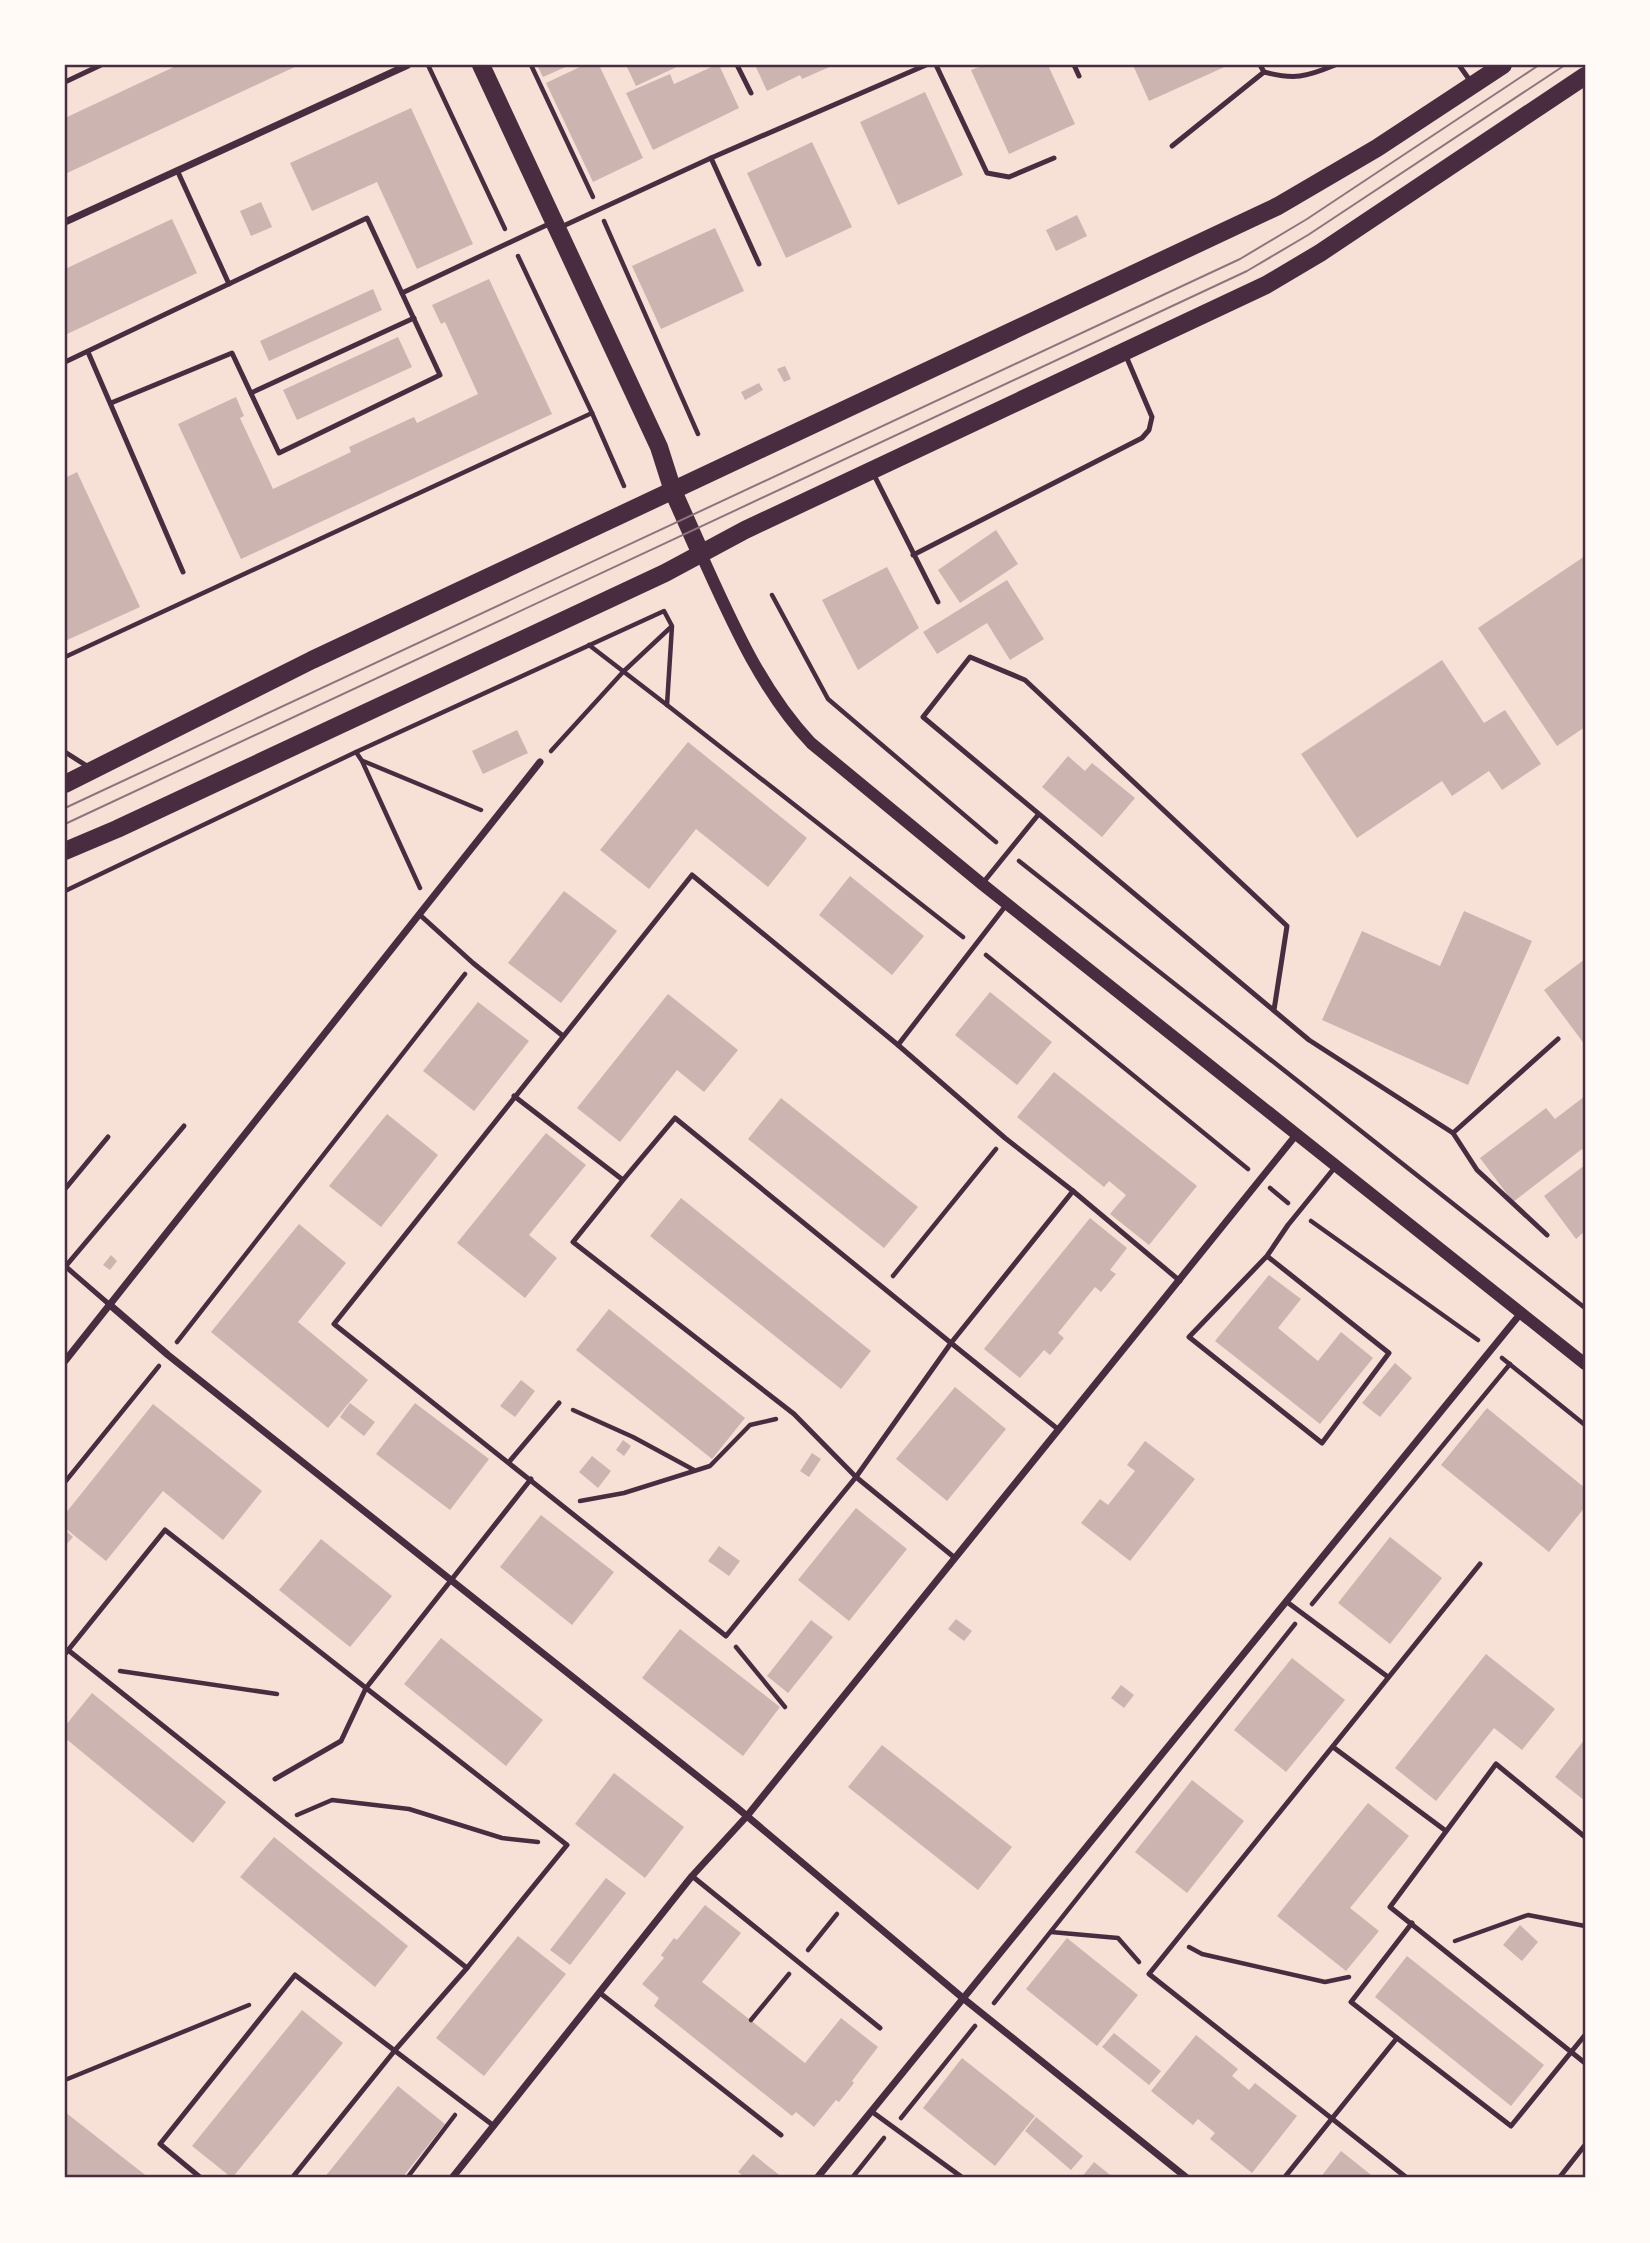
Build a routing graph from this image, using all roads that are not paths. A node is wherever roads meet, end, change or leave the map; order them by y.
1 (101, 65) edge
2 (408, 65) edge
3 (481, 65) edge
4 (737, 65) edge
5 (926, 65) edge
6 (936, 65) edge
7 (1074, 65) edge
8 (1260, 65) edge
9 (1335, 65) edge
10 (1459, 65) edge
11 (1503, 65) edge
12 (1264, 72) junction
13 (1079, 76) dead end
14 (1585, 76) edge
15 (65, 82) edge
16 (1472, 85) junction
17 (751, 93) dead end
18 (1172, 146) dead end
19 (711, 158) junction
20 (1054, 158) dead end
21 (177, 170) junction
22 (65, 222) edge
23 (556, 225) junction
24 (759, 264) dead end
25 (229, 284) junction
26 (402, 293) junction
27 (414, 318) junction
28 (1124, 351) junction
29 (88, 352) junction
30 (65, 362) edge
31 (251, 393) junction
32 (111, 403) junction
33 (871, 470) junction
34 (673, 491) junction
35 (701, 554) junction
36 (913, 555) junction
37 (183, 572) dead end
38 (938, 602) dead end
39 (65, 752) edge
40 (540, 762) road end
41 (93, 770) junction
42 (65, 784) edge
43 (1038, 815) junction
44 (65, 851) edge
45 (982, 884) junction
46 (1007, 904) junction
47 (420, 915) junction
48 (1274, 1010) junction
49 (563, 1036) junction
50 (1558, 1039) dead end
51 (898, 1045) junction
52 (514, 1096) junction
53 (184, 1126) dead end
54 (1453, 1133) junction
55 (1296, 1135) junction
56 (108, 1137) dead end
57 (1336, 1166) junction
58 (623, 1180) junction
59 (65, 1189) edge
60 (1073, 1191) junction
61 (1547, 1235) dead end
62 (1267, 1256) junction
63 (65, 1266) edge
64 (1180, 1281) junction
65 (110, 1305) junction
66 (1521, 1313) junction
67 (951, 1343) junction
68 (65, 1361) edge
69 (1585, 1364) edge
70 (559, 1403) road end
71 (1059, 1430) junction
72 (509, 1462) junction
73 (856, 1477) junction
74 (531, 1479) junction
75 (955, 1558) junction
76 (1480, 1564) dead end
77 (451, 1581) junction
78 (1287, 1602) junction
79 (66, 1652) edge
80 (1388, 1677) junction
81 (366, 1688) junction
82 (1333, 1747) junction
83 (275, 1779) dead end
84 (747, 1816) junction
85 (1447, 1831) junction
86 (1585, 1837) edge
87 (692, 1876) junction
88 (1412, 1923) junction
89 (467, 1968) junction
90 (600, 1993) junction
91 (964, 2000) junction
92 (880, 2028) dead end
93 (1585, 2035) edge
94 (1397, 2038) junction
95 (396, 2049) junction
96 (1571, 2052) junction
97 (1585, 2063) edge
98 (871, 2111) junction
99 (1332, 2118) junction
100 (494, 2126) junction
101 (780, 2135) dead end
102 (1585, 2145) edge
103 (201, 2178) edge
104 (292, 2178) edge
105 (452, 2178) edge
106 (817, 2178) edge
107 (963, 2178) edge
108 (1187, 2178) edge
109 (1284, 2178) edge
110 (1407, 2178) edge
111 (1559, 2178) edge

1 - 15 lane
2 - 21 street
3 - 23 main road
4 - 17 lane
5 - 19 lane
6 - 20 lane
7 - 13 lane
8 - 12 lane
9 - 12 lane
10 - 16 lane
11 - 16 main road
12 - 18 lane
14 - 28 main road
16 - 34 main road
19 - 23 lane
19 - 24 lane
21 - 22 street
21 - 25 lane
23 - 26 lane
23 - 34 main road
25 - 26 lane
25 - 29 lane
26 - 27 lane
27 - 31 lane
27 - 31 lane
28 - 33 main road
28 - 36 lane
29 - 30 lane
29 - 32 lane
31 - 32 lane
32 - 37 lane
33 - 35 main road
33 - 36 lane
34 - 35 main road
34 - 41 main road
35 - 44 main road
35 - 45 street
36 - 38 lane
39 - 41 lane
40 - 47 street
41 - 42 main road
43 - 45 lane
43 - 48 lane
43 - 48 lane
45 - 46 street
46 - 51 lane
46 - 55 street
47 - 49 lane
47 - 65 street
48 - 54 lane
49 - 51 lane
49 - 52 lane
50 - 54 lane
51 - 60 lane
52 - 58 lane
52 - 72 lane
53 - 63 lane
54 - 61 lane
55 - 57 street
55 - 64 street
56 - 59 lane
57 - 62 lane
57 - 66 street
58 - 67 lane
58 - 73 lane
60 - 64 lane
60 - 67 lane
62 - 62 lane
63 - 65 lane
64 - 71 street
65 - 68 street
65 - 77 street
66 - 69 street
66 - 78 street
67 - 71 lane
67 - 73 lane
70 - 72 lane
71 - 75 street
72 - 74 lane
73 - 74 lane
73 - 75 lane
74 - 77 lane
75 - 84 street
76 - 80 lane
77 - 81 lane
77 - 84 street
78 - 80 lane
78 - 91 street
79 - 81 lane
79 - 89 lane
80 - 82 lane
81 - 83 lane
81 - 89 lane
82 - 85 lane
82 - 99 lane
84 - 87 street
84 - 91 street
85 - 86 lane
85 - 88 lane
87 - 90 street
87 - 92 lane
88 - 94 lane
88 - 96 lane
89 - 95 lane
90 - 100 street
90 - 101 lane
91 - 98 street
91 - 108 street
93 - 96 lane
94 - 96 lane
94 - 99 lane
95 - 100 lane
95 - 103 lane
95 - 104 lane
96 - 97 lane
98 - 106 street
98 - 107 lane
99 - 109 lane
99 - 110 lane
100 - 105 street
102 - 111 lane

